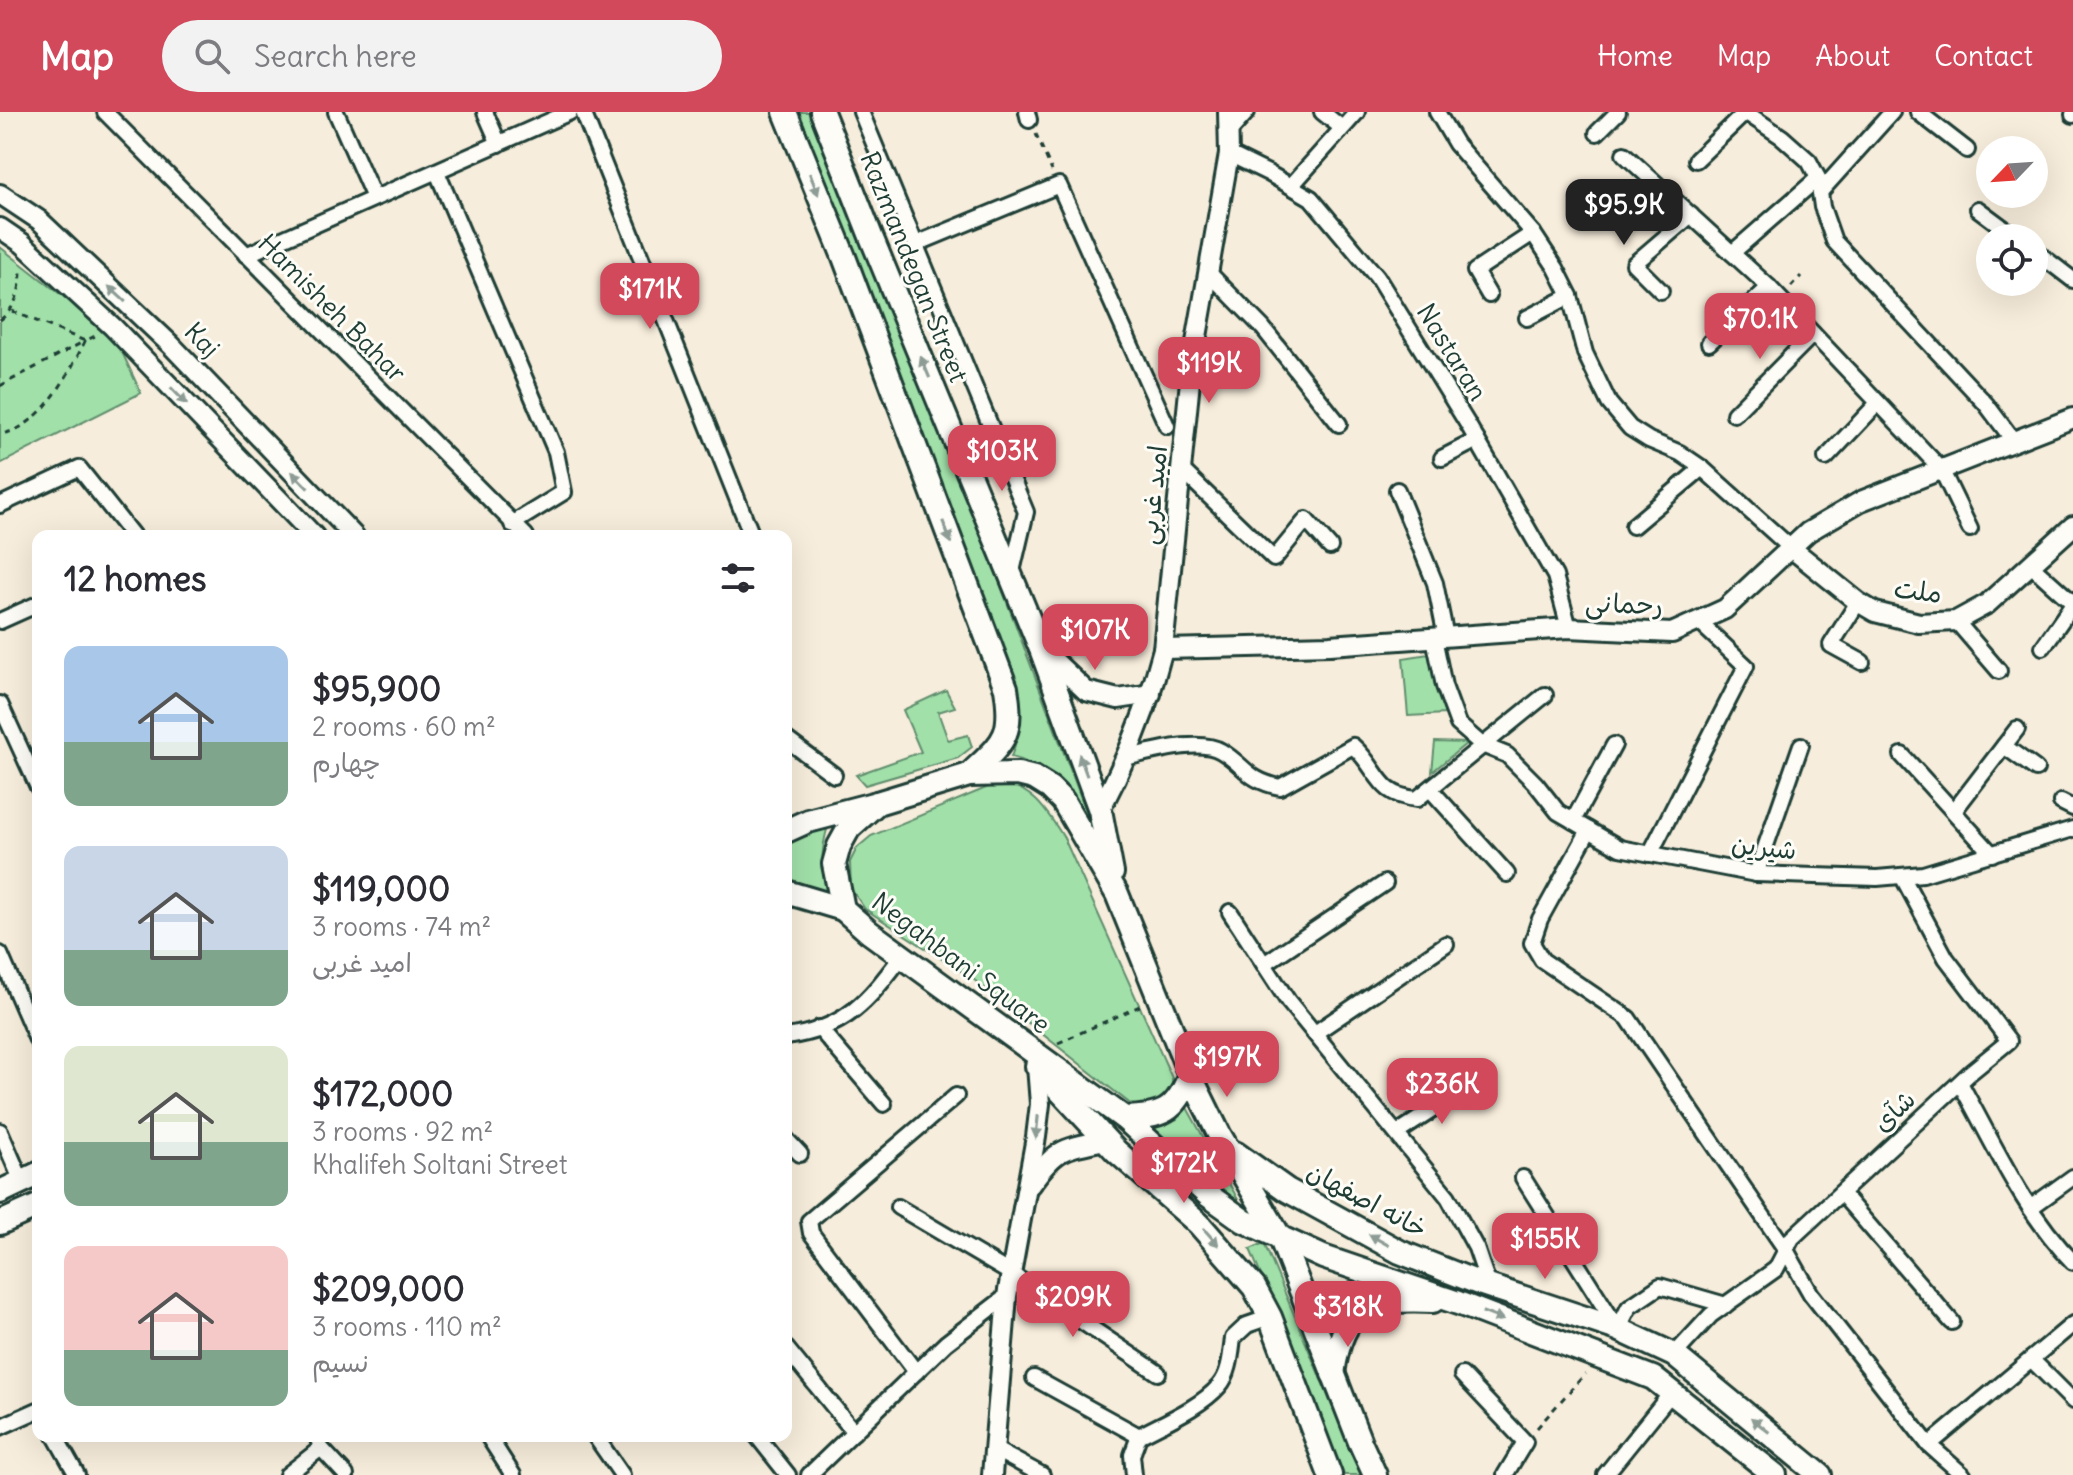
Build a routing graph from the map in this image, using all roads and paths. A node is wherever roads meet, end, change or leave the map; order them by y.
1 (105, 112) edge
2 (336, 112) edge
3 (485, 112) edge
4 (570, 112) edge
5 (583, 112) edge
6 (785, 112) edge
7 (822, 112) edge
8 (861, 112) edge
9 (1228, 112) edge
10 (1247, 112) edge
11 (1322, 112) edge
12 (1357, 112) edge
13 (1437, 112) edge
14 (1618, 112) edge
15 (1745, 112) edge
16 (1892, 112) edge
17 (1918, 112) edge
18 (1028, 116) edge
19 (1342, 128) junction
20 (1229, 132) junction
21 (1597, 133) dead end
22 (499, 144) junction
23 (1967, 150) dead end
24 (1229, 154) junction
25 (1624, 154) dead end
26 (1696, 160) dead end
27 (437, 172) junction
28 (1059, 185) junction
29 (1819, 185) junction
30 (1291, 186) junction
31 (0, 194) edge
32 (374, 198) junction
33 (1978, 209) dead end
34 (1691, 215) junction
35 (1998, 224) edge
36 (0, 228) edge
37 (1533, 233) junction
38 (916, 244) junction
39 (1732, 253) junction
40 (246, 255) junction
41 (2048, 261) edge
42 (21, 263) dead end
43 (1210, 274) junction
44 (2073, 280) edge
45 (1769, 287) junction
46 (1661, 291) dead end
47 (1489, 295) dead end
48 (1570, 296) junction
49 (12, 311) junction
50 (1527, 318) dead end
51 (0, 320) edge
52 (1813, 334) junction
53 (85, 341) junction
54 (1709, 343) dead end
55 (170, 344) junction
56 (149, 364) junction
57 (0, 386) edge
58 (1878, 403) junction
59 (1734, 414) dead end
60 (2073, 418) edge
61 (1339, 424) dead end
62 (1167, 426) dead end
63 (0, 434) edge
64 (1477, 440) junction
65 (2013, 440) junction
66 (1442, 458) dead end
67 (1826, 458) dead end
68 (1702, 468) junction
69 (1941, 469) junction
70 (1182, 470) junction
71 (1397, 490) dead end
72 (0, 505) edge
73 (512, 524) junction
74 (1633, 526) dead end
75 (2073, 526) edge
76 (1970, 529) dead end
77 (128, 530) edge
78 (308, 530) edge
79 (348, 530) edge
80 (519, 530) edge
81 (750, 530) edge
82 (1330, 547) dead end
83 (1791, 548) junction
84 (2031, 565) junction
85 (1011, 576) junction
86 (1858, 602) junction
87 (2073, 604) edge
88 (32, 607) edge
89 (0, 621) edge
90 (1698, 621) junction
91 (1956, 621) junction
92 (1569, 628) junction
93 (1440, 637) junction
94 (2043, 647) dead end
95 (1041, 649) junction
96 (1163, 649) junction
97 (1862, 662) dead end
98 (1999, 671) dead end
99 (1151, 694) junction
100 (1545, 695) dead end
101 (0, 704) edge
102 (2017, 729) dead end
103 (792, 744) edge
104 (1482, 745) junction
105 (1614, 745) dead end
106 (1801, 745) dead end
107 (2004, 746) junction
108 (1902, 755) dead end
109 (1128, 757) junction
110 (2036, 769) dead end
111 (32, 774) edge
112 (834, 775) dead end
113 (969, 775) junction
114 (1430, 789) junction
115 (877, 803) junction
116 (1100, 810) junction
117 (1954, 811) junction
118 (1573, 821) junction
119 (792, 828) edge
120 (2073, 829) edge
121 (1589, 830) junction
122 (1650, 854) junction
123 (1992, 854) junction
124 (1507, 874) dead end
125 (1756, 874) junction
126 (1902, 876) junction
127 (1385, 883) dead end
128 (792, 894) edge
129 (1117, 894) junction
130 (843, 909) junction
131 (1230, 912) dead end
132 (1446, 944) dead end
133 (0, 954) edge
134 (902, 956) junction
135 (1264, 964) junction
136 (1160, 997) junction
137 (32, 1028) edge
138 (819, 1028) junction
139 (1315, 1033) junction
140 (792, 1036) edge
141 (1031, 1054) junction
142 (1190, 1075) junction
143 (1960, 1083) junction
144 (1468, 1087) dead end
145 (956, 1096) dead end
146 (884, 1104) dead end
147 (1124, 1118) junction
148 (0, 1131) edge
149 (1397, 1133) junction
150 (1105, 1140) junction
151 (792, 1145) edge
152 (1225, 1145) junction
153 (800, 1154) dead end
154 (2073, 1177) edge
155 (30, 1178) edge
156 (1523, 1178) dead end
157 (1028, 1187) junction
158 (0, 1192) edge
159 (1841, 1193) junction
160 (898, 1207) dead end
161 (2030, 1208) junction
162 (32, 1209) edge
163 (0, 1223) edge
164 (1281, 1239) junction
165 (1786, 1250) junction
166 (2073, 1262) edge
167 (1010, 1273) junction
168 (1489, 1286) junction
169 (1007, 1296) junction
170 (1458, 1303) junction
171 (1726, 1305) junction
172 (1270, 1317) junction
173 (1952, 1322) dead end
174 (2073, 1324) edge
175 (1618, 1329) junction
176 (792, 1355) edge
177 (1674, 1355) junction
178 (1601, 1356) junction
179 (2031, 1359) junction
180 (916, 1372) junction
181 (1158, 1373) dead end
182 (1333, 1375) junction
183 (1462, 1375) dead end
184 (1034, 1378) dead end
185 (1672, 1392) junction
186 (2073, 1401) edge
187 (32, 1413) edge
188 (0, 1427) edge
189 (854, 1432) junction
190 (1139, 1436) junction
191 (58, 1442) edge
192 (319, 1442) edge
193 (492, 1442) edge
194 (599, 1442) edge
195 (762, 1442) edge
196 (1525, 1442) junction
197 (1929, 1445) junction
198 (994, 1449) junction
199 (77, 1475) edge
200 (287, 1475) edge
201 (346, 1475) edge
202 (513, 1475) edge
203 (622, 1475) edge
204 (788, 1475) edge
205 (809, 1475) edge
206 (992, 1475) edge
207 (1042, 1475) edge
208 (1134, 1475) edge
209 (1330, 1475) edge
210 (1375, 1475) edge
211 (1505, 1475) edge
212 (1605, 1475) edge
213 (1775, 1475) edge
214 (1820, 1475) edge
215 (1963, 1475) edge

1 - 40 street, Hamisheh Bahar
2 - 32 street
3 - 22 street
4 - 22 street
5 - 81 street
6 -> 113 main road
85 -> 7 main road, Razmandegan Street
8 - 38 street
9 - 20 street, امید غربی
10 - 20 street
11 - 19 street
12 - 19 street
13 - 37 street
14 - 21 street
15 - 26 street
15 - 29 street
16 - 29 street
17 - 23 street
18 - 28 path
19 - 30 street
20 - 24 street, امید غربی
22 - 27 street
24 - 30 street, Nastaran
24 - 43 street, امید غربی
25 - 34 street
27 - 32 street
27 - 73 street
28 - 38 street
28 - 62 street
29 - 39 street
29 - 65 street
30 - 64 street, Nastaran
55 -> 31 street, Kaj
32 - 40 street
33 - 35 street
34 - 39 street
34 - 46 street
36 - 56 street
37 - 47 street
37 - 48 street
38 - 85 street
39 - 45 street
40 - 73 street, Hamisheh Bahar
41 - 44 street
42 - 49 path
43 - 61 street
43 - 70 street, امید غربی
45 - 52 street
45 - 54 street
48 - 50 street
48 - 68 street
49 - 51 path
49 - 53 path
52 - 58 street
52 - 59 street
53 - 57 path
53 - 63 path
55 - 56 street
79 -> 55 street, Kaj
56 -> 78 street
58 - 67 street
58 - 69 street
60 - 65 street, رحمانی
64 - 66 street
64 - 92 street, Nastaran
65 - 69 street, رحمانی
68 - 74 street
68 - 83 street
69 - 76 street
69 - 83 street, رحمانی
70 - 82 street
70 - 96 street, امید غربی
71 - 93 street, شیرین
72 - 77 street
73 - 80 street, Hamisheh Bahar
75 - 84 street, ملت
83 - 86 street, ملت
83 - 90 street, رحمانی
84 - 87 street
84 - 91 street, ملت
85 - 95 main road, Razmandegan Street
86 - 91 street, ملت
86 - 97 street
87 - 94 street
88 - 89 street
90 - 92 street, رحمانی
90 - 122 street
91 - 98 street
92 - 93 street, رحمانی
93 - 96 street, رحمانی
93 - 104 street, شیرین
95 - 99 street
116 -> 95 main road, Razmandegan Street
96 - 99 street, امید غربی
99 - 109 street, امید غربی
100 - 104 street
101 - 111 street
102 - 107 street
103 - 112 street
104 - 114 street
104 - 118 street, شیرین
105 - 118 street
106 - 125 street
107 - 110 street
107 - 117 street
108 - 117 street
109 - 114 street
109 - 116 street, امید غربی
113 - 115 main road, Negahbani Square
113 - 129 main road, Negahbani Square
114 - 124 street
115 - 119 main road
115 - 130 main road, Negahbani Square
116 - 129 main road, Razmandegan Street
117 - 123 street
118 - 121 street, شیرین
120 - 123 street, شیرین
121 - 122 street, شیرین
121 - 165 street
122 - 125 street, شیرین
123 - 126 street, شیرین
125 - 126 street, شیرین
126 - 143 street, شآی
127 - 135 street
128 - 130 main road
129 - 136 main road, Negahbani Square
130 - 134 main road, Negahbani Square
131 - 135 street
132 - 139 street
133 - 137 street
134 - 138 street
134 - 141 main road, Negahbani Square
135 - 139 street
136 - 141 path
136 - 142 main road, Negahbani Square
138 - 140 street
138 - 146 street
139 - 149 street
141 - 147 main road, Negahbani Square
141 - 150 main road
141 -> 157 street
142 - 147 main road
142 - 152 main road, Negahbani Square
143 - 159 street, شآی
143 - 161 street
144 - 149 street
145 - 180 street
147 - 164 main road, Negahbani Square
148 - 155 street
149 - 168 street
150 - 157 street
150 -> 172 main road
151 - 153 street
152 - 164 main road, Negahbani Square
168 -> 152 main road, خانه اصفهان
154 - 161 street
155 - 158 main road
156 - 175 street
157 - 167 street
159 - 165 street, شآی
159 - 173 street
160 - 167 street
161 - 166 street
162 - 163 main road
164 - 170 main road
164 - 182 main road
165 - 171 street, شآی
165 - 197 street
167 - 169 street
167 - 181 street
168 - 175 main road, خانه اصفهان
169 - 180 street
169 - 198 street
170 -> 178 main road
170 - 182 main road
171 - 175 street
171 - 177 street, شآی
172 - 190 street
172 - 209 main road
174 - 179 street
175 - 177 main road, خانه اصفهان
176 - 189 street
214 -> 177 main road, خانه اصفهان
178 - 185 main road
178 - 196 path
179 - 186 street
179 - 197 street
180 - 189 street
182 - 210 main road
183 - 196 street
184 - 190 street
185 - 212 street
185 - 213 main road
187 - 188 street
189 - 205 street
190 - 208 street
191 - 199 street
192 - 200 street
192 - 201 street
193 - 202 street
194 - 203 street
195 - 204 street
196 - 211 street
197 - 215 street
198 - 206 street
198 - 207 street

